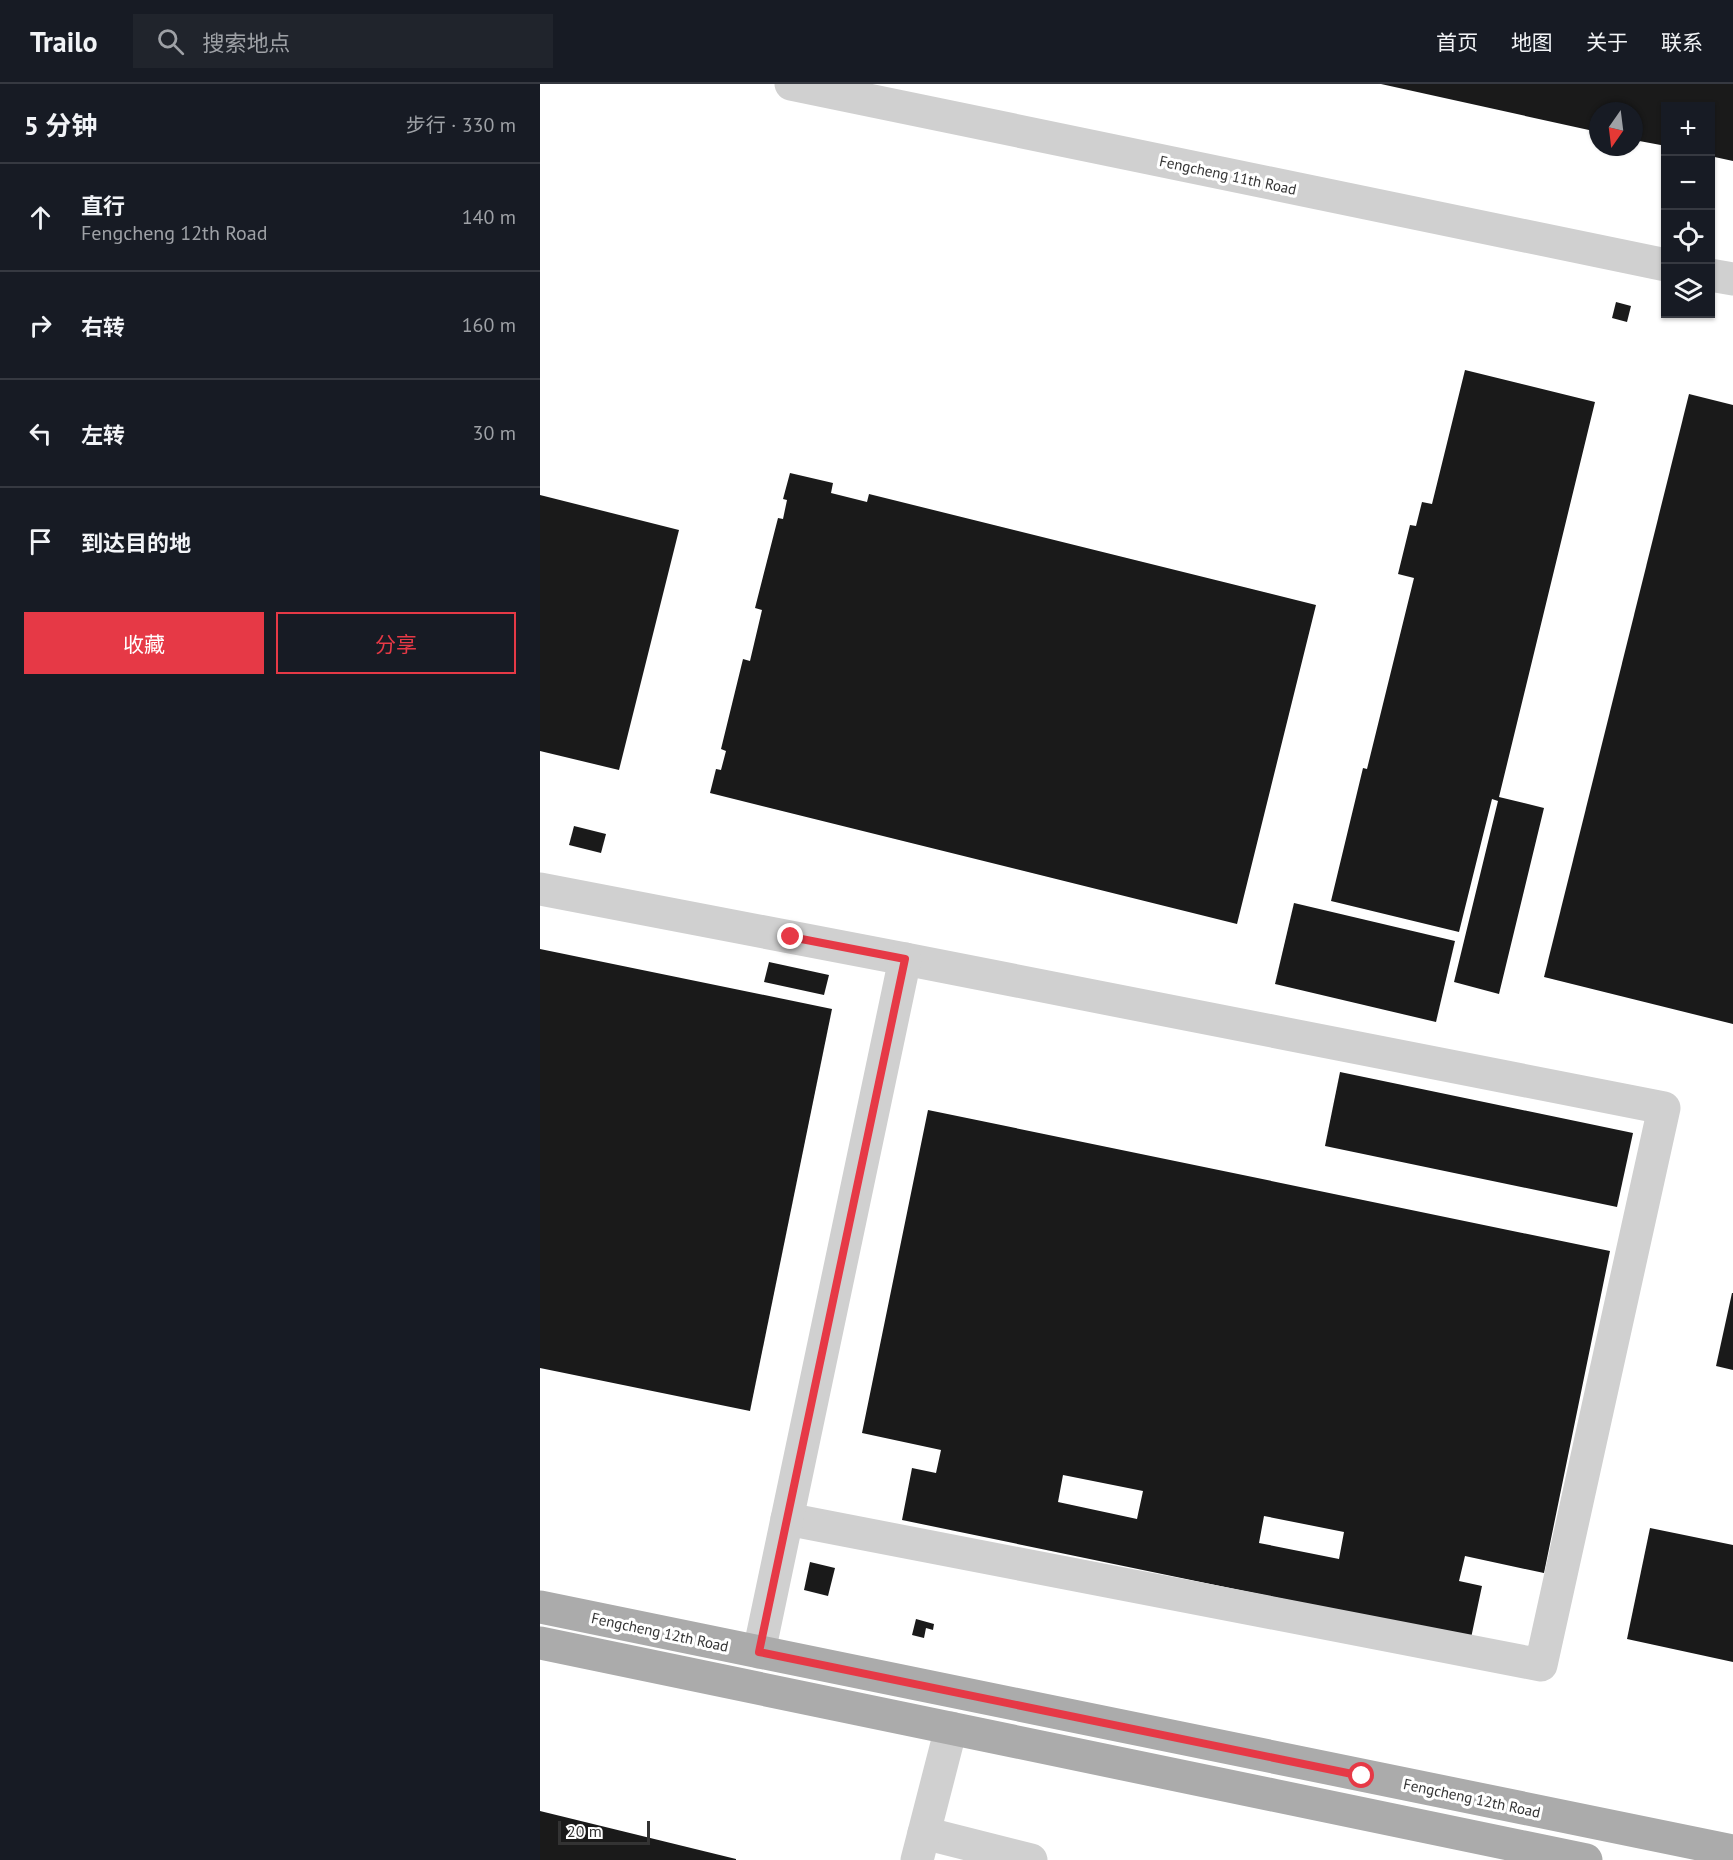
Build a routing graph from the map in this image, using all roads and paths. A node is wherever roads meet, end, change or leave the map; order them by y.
1 (791, 84) edge
2 (1661, 264) edge
3 (1715, 276) edge
4 (1733, 279) edge
5 (540, 889) edge
6 (905, 959) junction
7 (787, 1519) junction
8 (540, 1607) edge
9 (540, 1643) edge
10 (759, 1652) junction
11 (951, 1728) junction
12 (921, 1847) edge
13 (1733, 1851) edge
14 (1030, 1860) edge
15 (1586, 1860) edge

1 - 2 street, Fengcheng 11th Road
3 - 4 street
5 - 6 street
6 - 7 street
6 - 7 street
7 - 10 street
8 - 10 main road, Fengcheng 12th Road
9 - 11 main road
10 - 13 main road, Fengcheng 12th Road
11 - 12 street
11 - 15 main road
12 - 14 street

